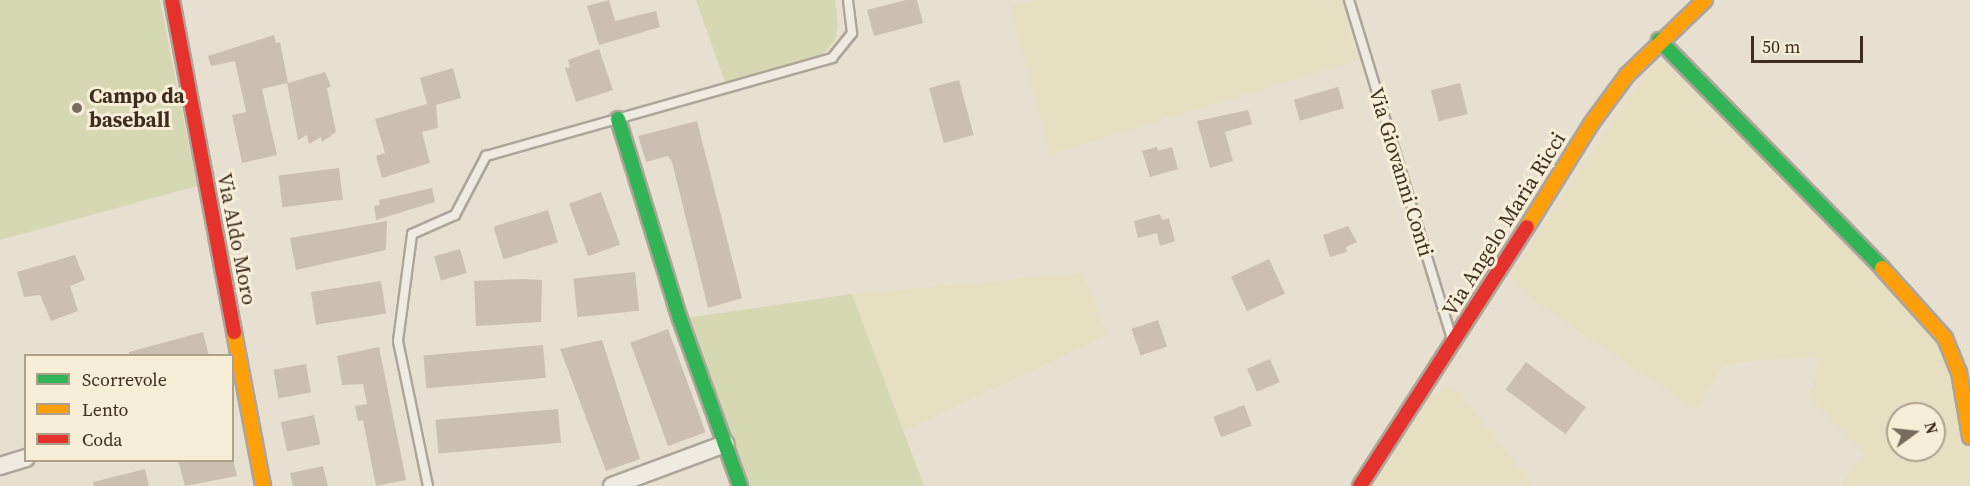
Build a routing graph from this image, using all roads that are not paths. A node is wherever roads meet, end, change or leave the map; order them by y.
1 (172, 0) edge
2 (848, 0) edge
3 (1349, 0) edge
4 (1705, 0) edge
5 (1659, 40) junction
6 (618, 119) junction
7 (1454, 345) junction
8 (232, 354) edge
9 (234, 367) edge
10 (239, 397) edge
11 (1970, 437) edge
12 (725, 444) junction
13 (24, 459) edge
14 (0, 466) edge
15 (263, 486) edge
16 (428, 486) edge
17 (612, 486) edge
18 (740, 486) edge
19 (1360, 486) edge

1 - 8 street, Via Aldo Moro
2 - 6 lane
3 - 7 lane, Via Giovanni Conti
4 - 5 street, Via Angelo Maria Ricci
5 - 7 street, Via Angelo Maria Ricci
5 - 11 street
6 - 12 street
6 - 16 lane
7 - 19 street, Via Angelo Maria Ricci
9 - 10 street, Via Aldo Moro
10 - 15 street, Via Aldo Moro
12 - 17 street
12 - 18 street
13 - 14 street

